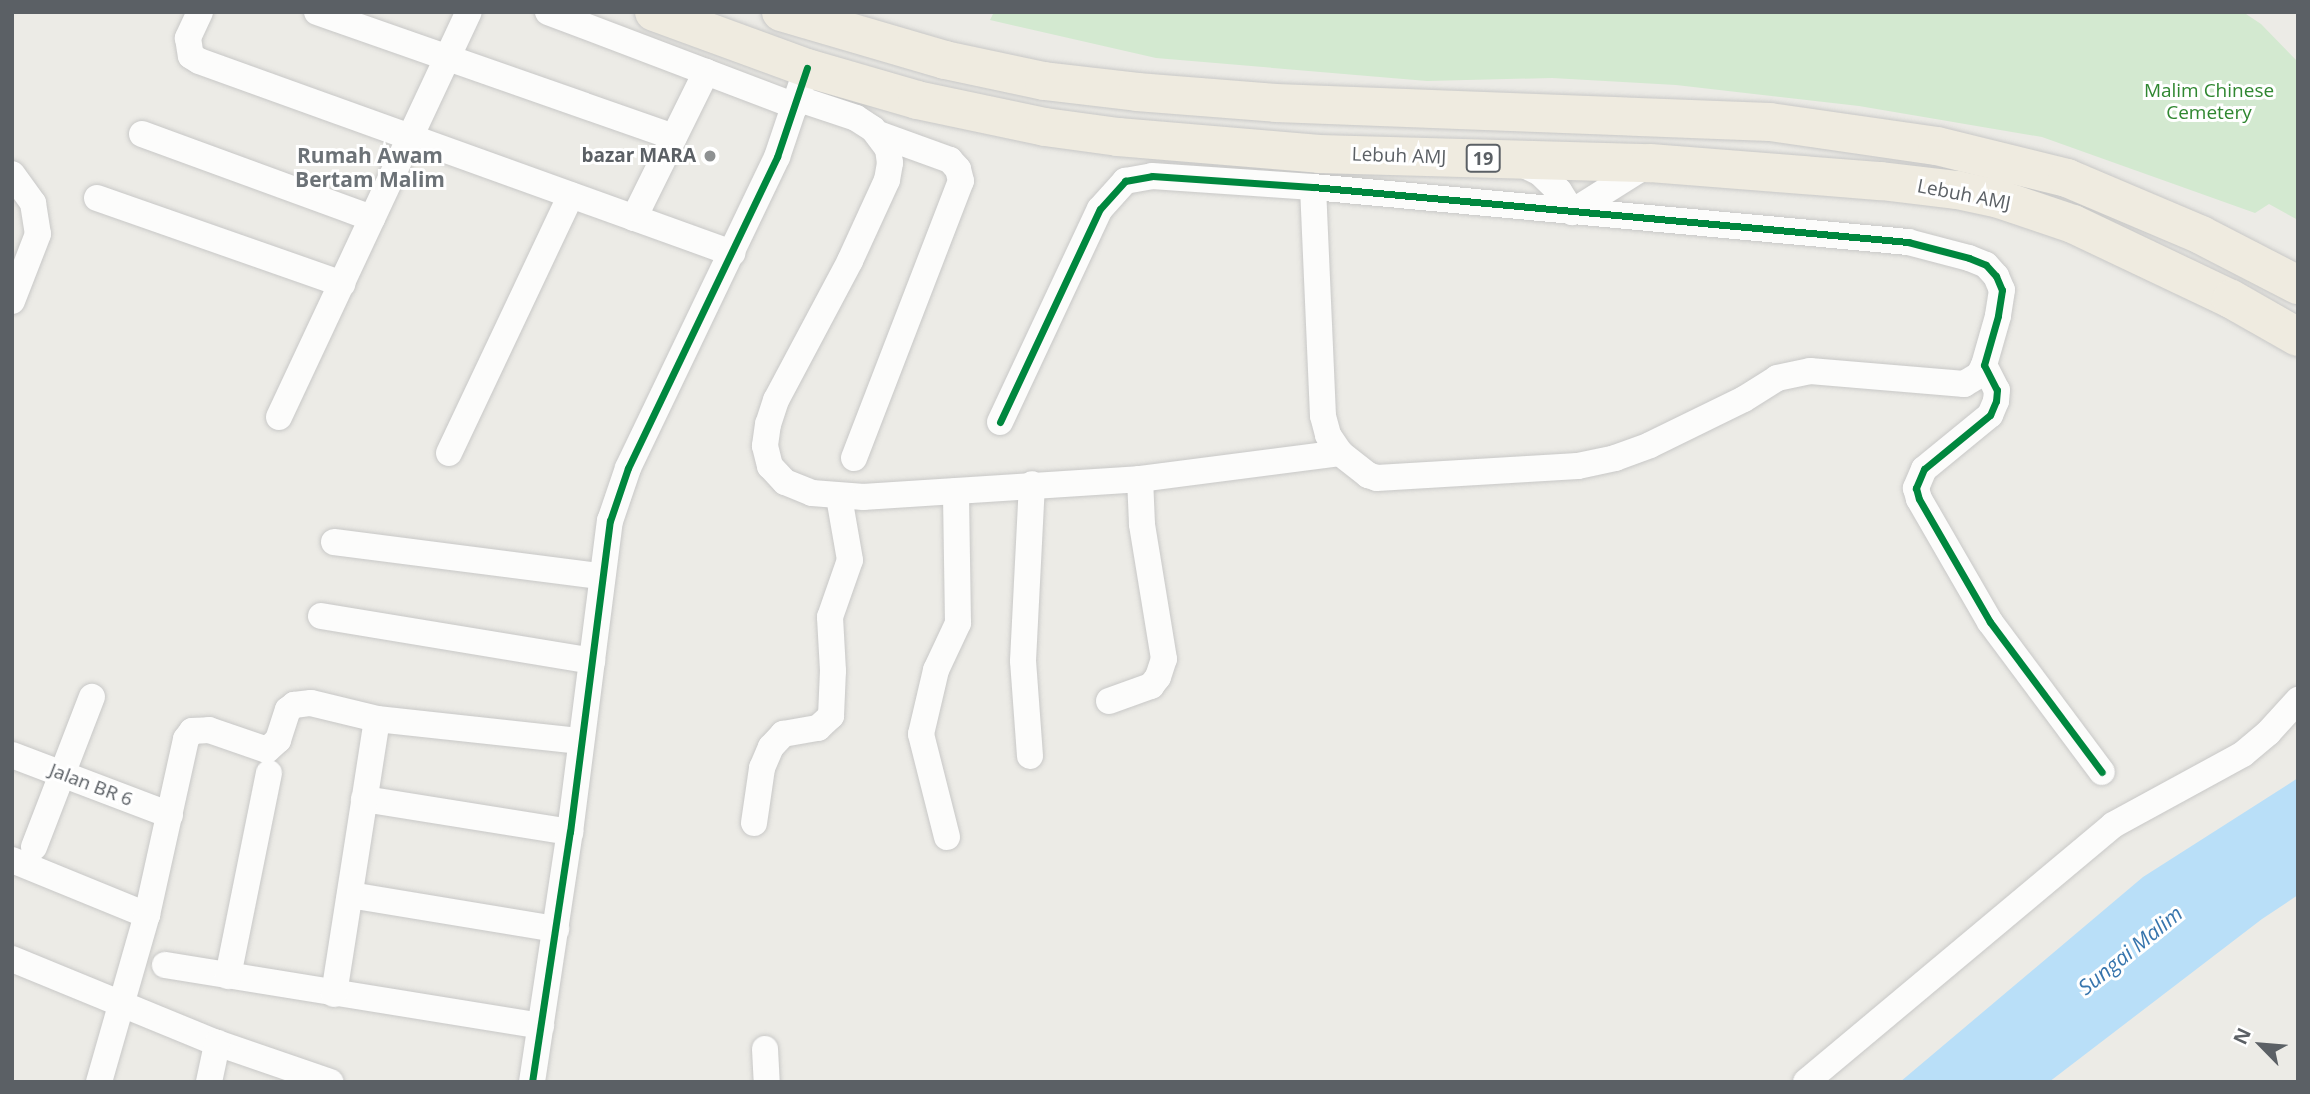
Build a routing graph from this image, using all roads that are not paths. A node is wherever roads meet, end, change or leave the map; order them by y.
1 (200, 12) edge
2 (317, 12) edge
3 (469, 12) edge
4 (548, 12) edge
5 (654, 12) edge
6 (781, 12) edge
7 (448, 58) junction
8 (706, 72) junction
9 (801, 91) junction
10 (142, 134) dead end
11 (878, 134) junction
12 (411, 137) junction
13 (674, 137) junction
14 (1510, 159) junction
15 (1650, 163) junction
16 (12, 174) edge
17 (1312, 187) junction
18 (571, 195) junction
19 (97, 198) dead end
20 (1572, 212) junction
21 (372, 218) junction
22 (634, 218) junction
23 (732, 253) junction
24 (342, 284) junction
25 (2298, 285) edge
26 (12, 302) edge
27 (2298, 337) edge
28 (1984, 365) junction
29 (279, 417) dead end
30 (1000, 422) dead end
31 (449, 453) dead end
32 (1340, 453) junction
33 (854, 458) dead end
34 (1140, 479) junction
35 (1032, 484) junction
36 (956, 491) junction
37 (839, 497) junction
38 (334, 542) dead end
39 (600, 576) junction
40 (321, 616) dead end
41 (593, 661) junction
42 (92, 697) dead end
43 (2298, 700) edge
44 (1109, 701) dead end
45 (377, 719) junction
46 (582, 741) junction
47 (12, 755) edge
48 (1030, 756) dead end
49 (2102, 772) dead end
50 (61, 773) junction
51 (269, 774) dead end
52 (364, 799) junction
53 (170, 815) junction
54 (754, 823) dead end
55 (570, 832) junction
56 (947, 837) dead end
57 (23, 854) edge
58 (350, 895) junction
59 (148, 915) junction
60 (556, 929) junction
61 (12, 959) edge
62 (165, 965) dead end
63 (228, 976) junction
64 (334, 993) junction
65 (122, 1006) junction
66 (541, 1026) junction
67 (218, 1043) junction
68 (765, 1049) dead end
69 (99, 1082) edge
70 (209, 1082) edge
71 (330, 1082) edge
72 (532, 1082) edge
73 (767, 1082) edge
74 (1806, 1082) edge

1 - 12 street
2 - 7 street
3 - 7 street
4 - 8 street
5 - 9 highway, Lebuh AMJ / 19
6 - 25 highway, Lebuh AMJ
7 - 12 street
7 - 13 street
8 - 9 street
8 - 13 street
9 - 11 street
9 - 14 highway, Lebuh AMJ / 19
9 - 23 street
10 - 21 street
11 - 33 street
11 - 37 street
12 - 18 street
12 - 21 street
13 - 22 street
14 - 15 highway, Lebuh AMJ / 19
14 - 20 street
15 - 20 street
15 - 27 highway, Lebuh AMJ / 19
16 - 26 street
17 - 20 street
17 - 30 street
17 - 32 street
18 - 22 street
18 - 31 street
19 - 24 street
20 - 28 street
21 - 24 street
22 - 23 street
23 - 39 street
24 - 29 street
28 - 32 street
28 - 49 street
32 - 34 street
34 - 35 street
34 - 44 street
35 - 36 street
35 - 48 street
36 - 37 street
36 - 56 street
37 - 54 street
38 - 39 street
39 - 41 street
40 - 41 street
41 - 46 street
42 - 50 street
43 - 74 street
45 - 46 street
45 - 52 street
45 - 53 street
46 - 55 street
47 - 50 street, Jalan BR 6
50 - 53 street, Jalan BR 6
50 - 57 street
51 - 63 street
52 - 55 street
52 - 58 street
53 - 59 street
55 - 60 street
57 - 59 street
58 - 60 street
58 - 64 street
59 - 65 street
60 - 66 street
61 - 65 street
62 - 63 street
63 - 64 street
64 - 66 street
65 - 67 street
65 - 69 street
66 - 72 street
67 - 70 street
67 - 71 street
68 - 73 street

